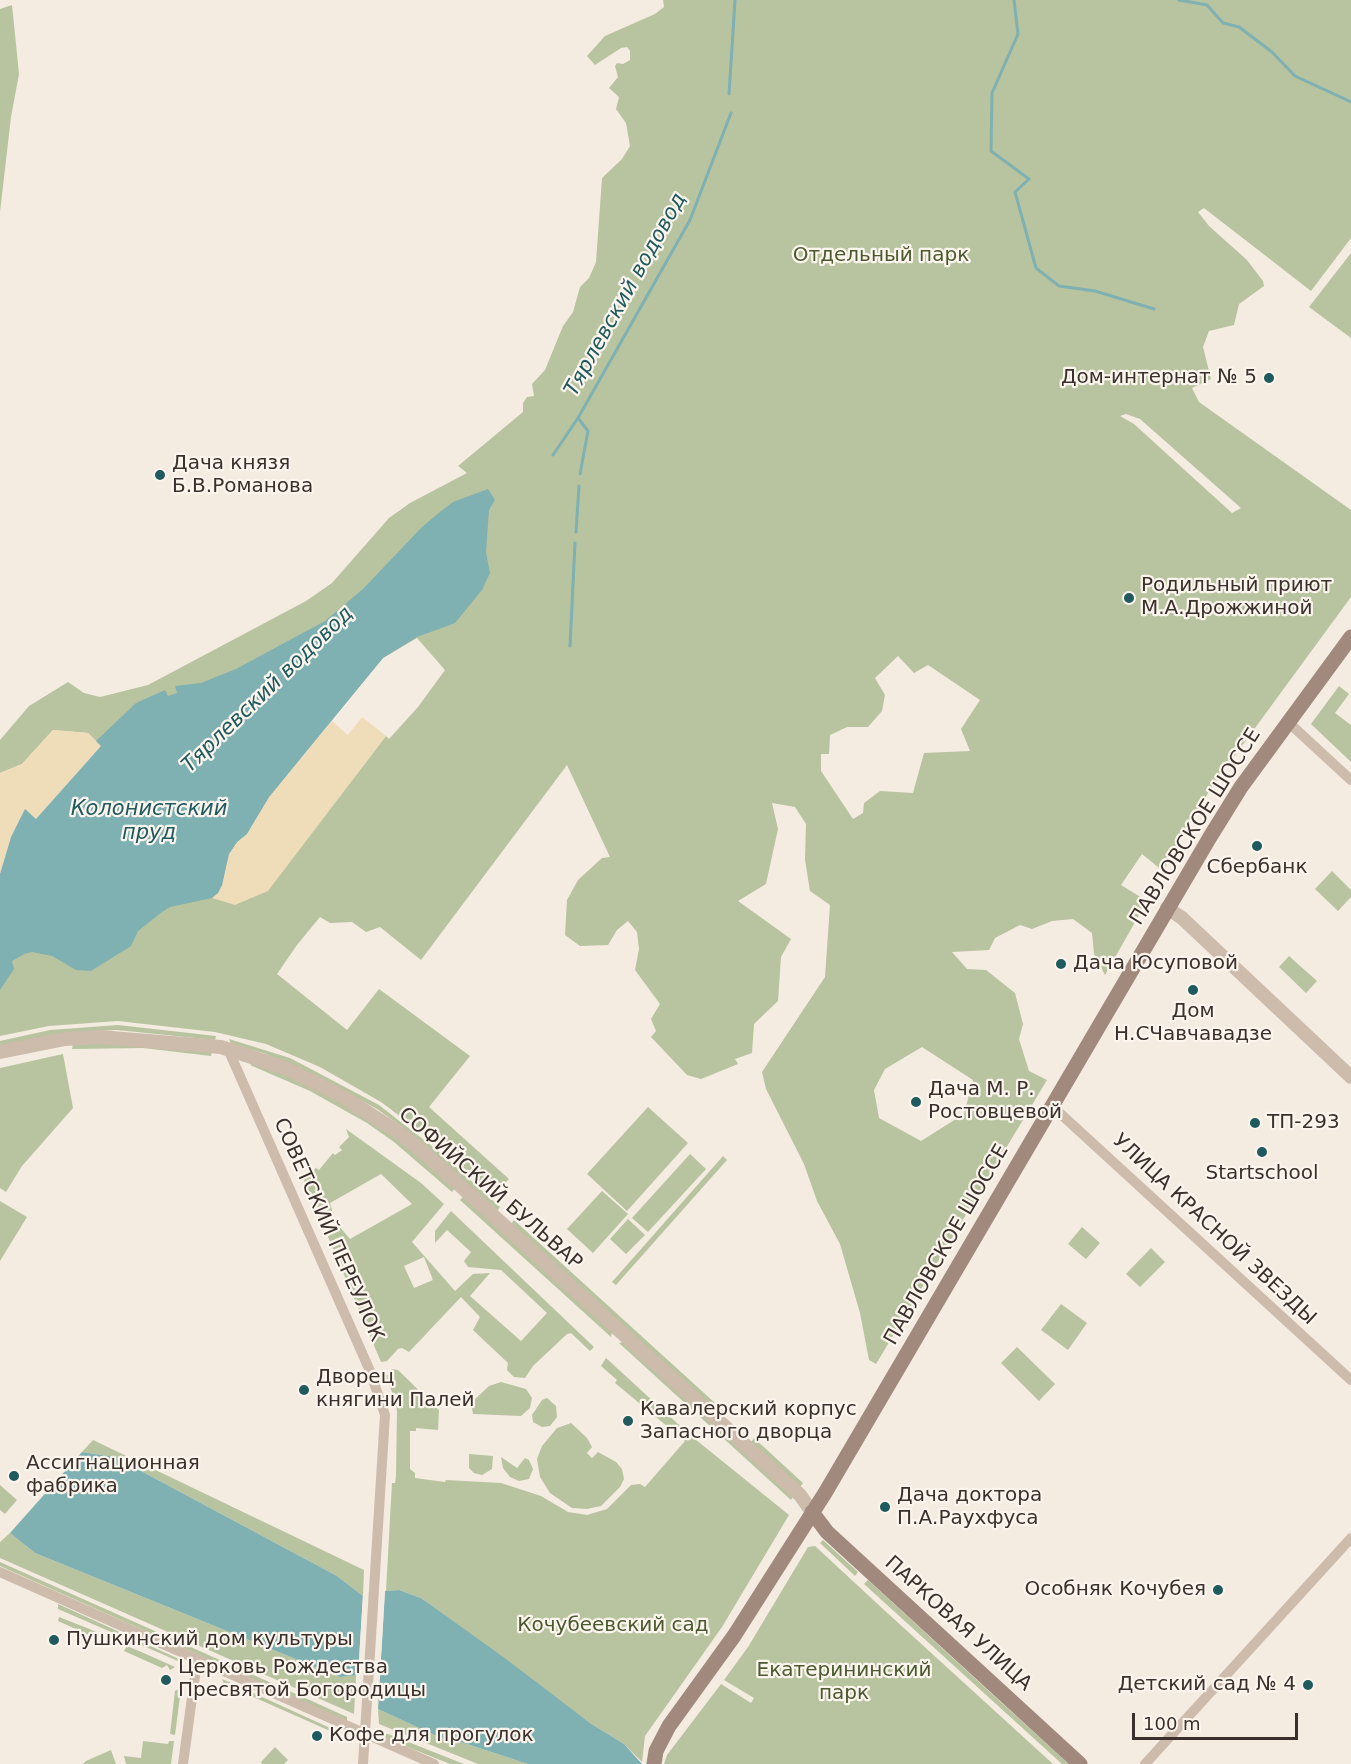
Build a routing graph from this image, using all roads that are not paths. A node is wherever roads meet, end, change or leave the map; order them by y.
1 (1351, 637) edge
2 (1288, 722) junction
3 (1351, 780) edge
4 (1167, 908) junction
5 (228, 1049) junction
6 (0, 1052) edge
7 (1351, 1077) edge
8 (1052, 1107) junction
9 (1351, 1380) edge
10 (812, 1512) junction
11 (1351, 1539) edge
12 (0, 1572) edge
13 (196, 1661) junction
14 (366, 1736) junction
15 (654, 1763) edge
16 (183, 1764) edge
17 (363, 1764) edge
18 (434, 1764) edge
19 (1080, 1764) edge
20 (1144, 1764) edge

1 - 2 main road, ПАВЛОВСКОЕ ШОССЕ
2 - 3 street
2 - 4 main road, ПАВЛОВСКОЕ ШОССЕ
4 - 7 street
4 - 8 main road, ПАВЛОВСКОЕ ШОССЕ
5 - 6 street, СОФИЙСКИЙ БУЛЬВАР
5 - 10 street, СОФИЙСКИЙ БУЛЬВАР
5 - 14 street, СОВЕТСКИЙ ПЕРЕУЛОК
8 - 9 street, УЛИЦА КРАСНОЙ ЗВЕЗДЫ
8 - 10 main road, ПАВЛОВСКОЕ ШОССЕ
10 - 15 main road, ПАВЛОВСКОЕ ШОССЕ
10 - 19 main road, ПАРКОВАЯ УЛИЦА
11 - 20 street
12 - 13 street
13 - 14 street
13 - 16 street
14 - 17 street
14 - 18 street

